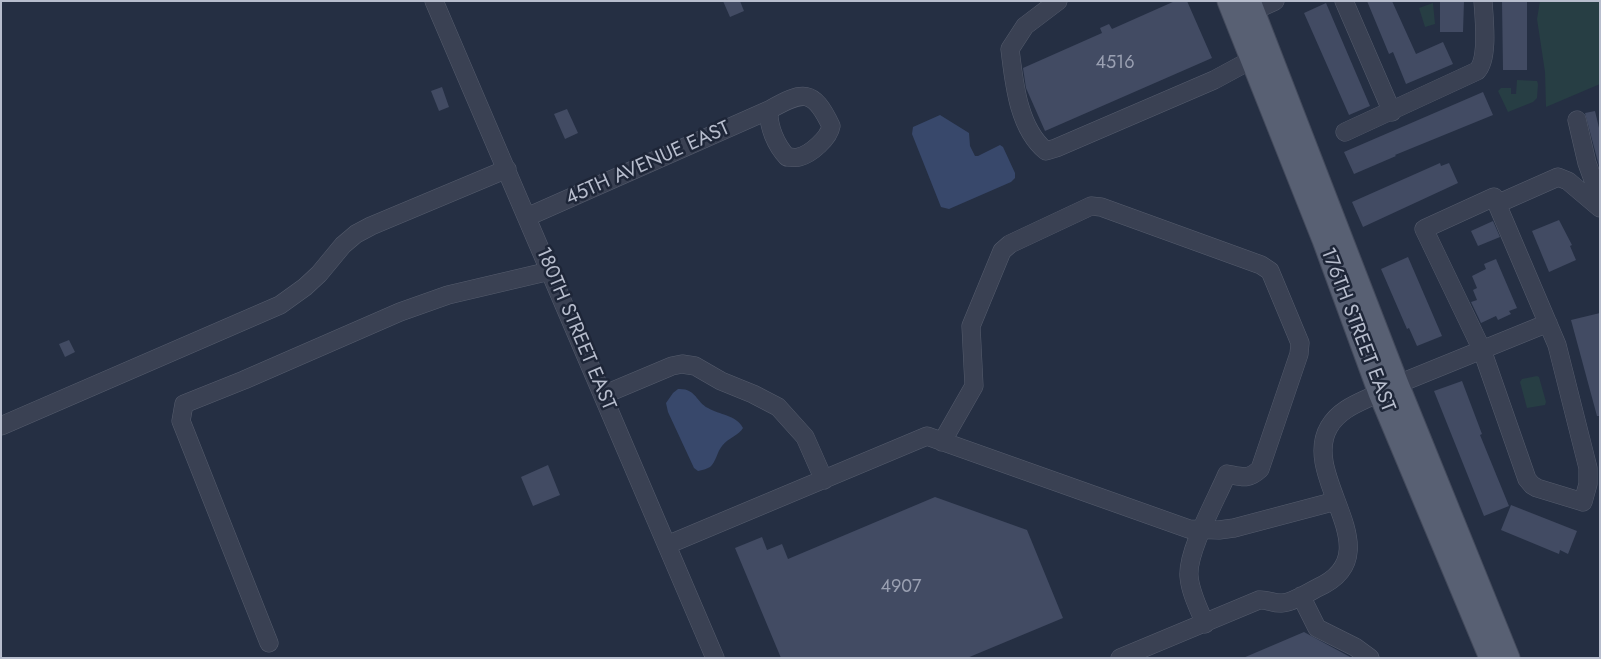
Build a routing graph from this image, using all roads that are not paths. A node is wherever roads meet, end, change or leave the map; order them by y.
1 (434, 1) edge
2 (1058, 1) edge
3 (1228, 1) edge
4 (1275, 1) edge
5 (1344, 1) edge
6 (1483, 1) edge
7 (1252, 6) edge
8 (1251, 60) junction
9 (769, 110) dead end
10 (1392, 112) junction
11 (1577, 120) dead end
12 (1344, 132) dead end
13 (507, 169) junction
14 (1600, 199) edge
15 (1497, 204) junction
16 (1600, 208) edge
17 (527, 217) junction
18 (1323, 240) junction
19 (550, 271) junction
20 (1548, 323) junction
21 (1482, 350) junction
22 (1389, 361) junction
23 (1388, 388) junction
24 (603, 395) junction
25 (1, 426) edge
26 (942, 442) junction
27 (824, 480) junction
28 (1336, 501) junction
29 (1201, 530) junction
30 (667, 546) junction
31 (1301, 596) junction
32 (1205, 624) junction
33 (269, 643) dead end
34 (715, 658) edge
35 (1120, 658) edge
36 (1370, 658) edge
37 (1490, 658) edge
38 (1509, 658) edge

1 - 13 street, 180TH STREET EAST
2 - 8 street
3 - 8 main road, 176TH STREET EAST
4 - 7 street
5 - 10 street
6 - 10 street
7 - 22 main road, 176TH STREET EAST
8 - 18 main road, 176TH STREET EAST
9 - 17 street, 45TH AVENUE EAST
10 - 12 street
11 - 14 street
13 - 17 street, 180TH STREET EAST
13 - 25 street
15 - 16 street
15 - 20 street
15 - 21 street
17 - 19 street, 180TH STREET EAST
18 - 22 main road
18 - 23 main road, 176TH STREET EAST
19 - 24 street, 180TH STREET EAST
19 - 33 street
20 - 21 street
20 - 21 street
21 - 23 street
22 - 23 main road, 176TH STREET EAST
23 - 28 street
23 - 37 main road, 176TH STREET EAST
23 - 38 main road, 176TH STREET EAST
24 - 27 street
24 - 30 street, 180TH STREET EAST
26 - 27 street
26 - 29 street
26 - 29 street
27 - 30 street
28 - 29 street
28 - 31 street
29 - 32 street
30 - 34 street, 180TH STREET EAST
31 - 32 street
31 - 36 street
32 - 35 street

